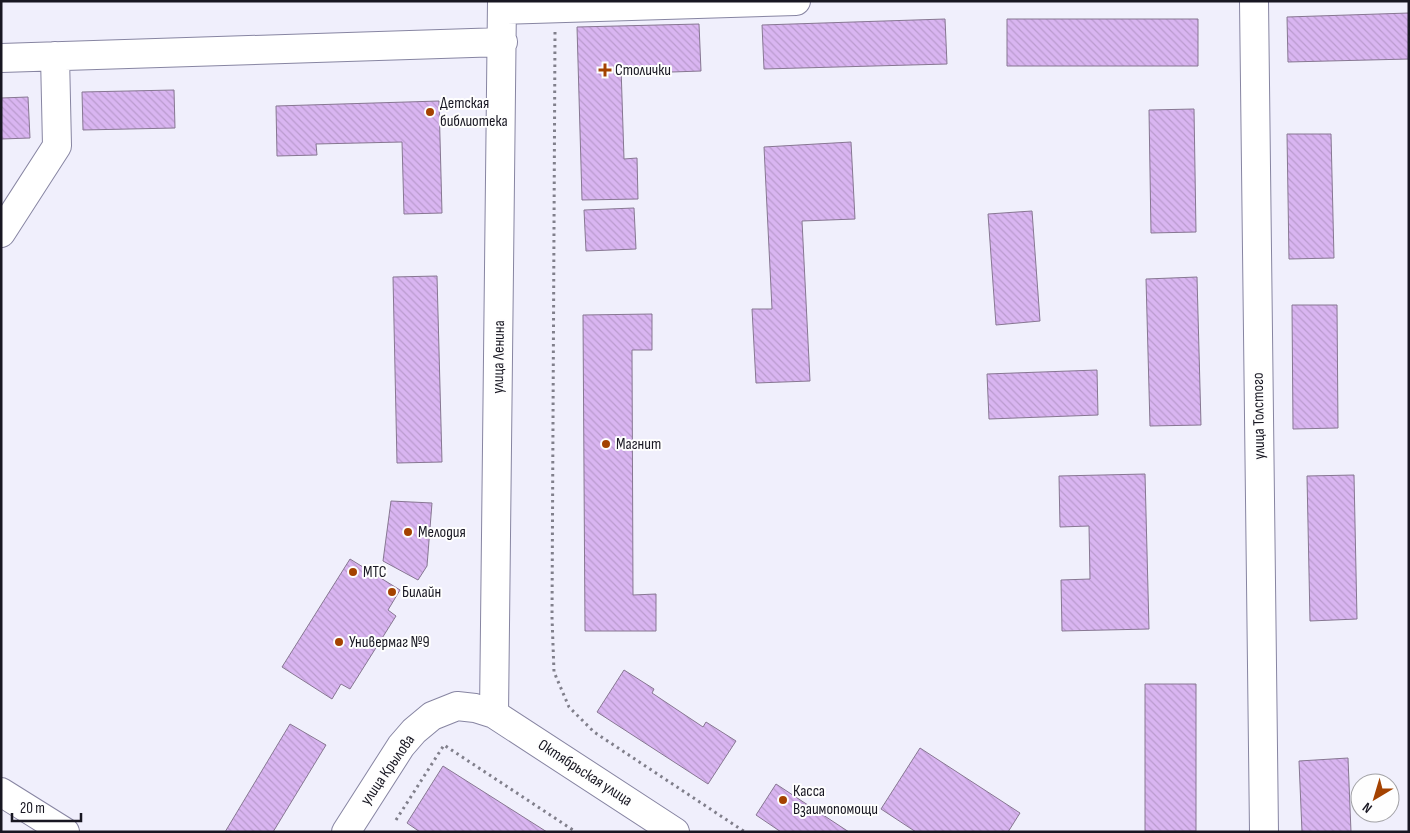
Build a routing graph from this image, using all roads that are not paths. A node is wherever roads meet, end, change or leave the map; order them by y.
1 (796, 1) edge
2 (1254, 1) edge
3 (502, 6) edge
4 (502, 42) junction
5 (55, 56) junction
6 (1, 58) edge
7 (1, 233) edge
8 (494, 714) junction
9 (1, 792) edge
10 (64, 832) edge
11 (346, 832) edge
12 (675, 832) edge
13 (1264, 832) edge

1 - 3 street
2 - 13 street, улица Толстого
3 - 4 street, улица Ленина
4 - 5 street
4 - 8 street, улица Ленина
5 - 6 street
5 - 7 street
8 - 11 street, улица Крылова
8 - 12 street, Октябрьская улица
9 - 10 street

